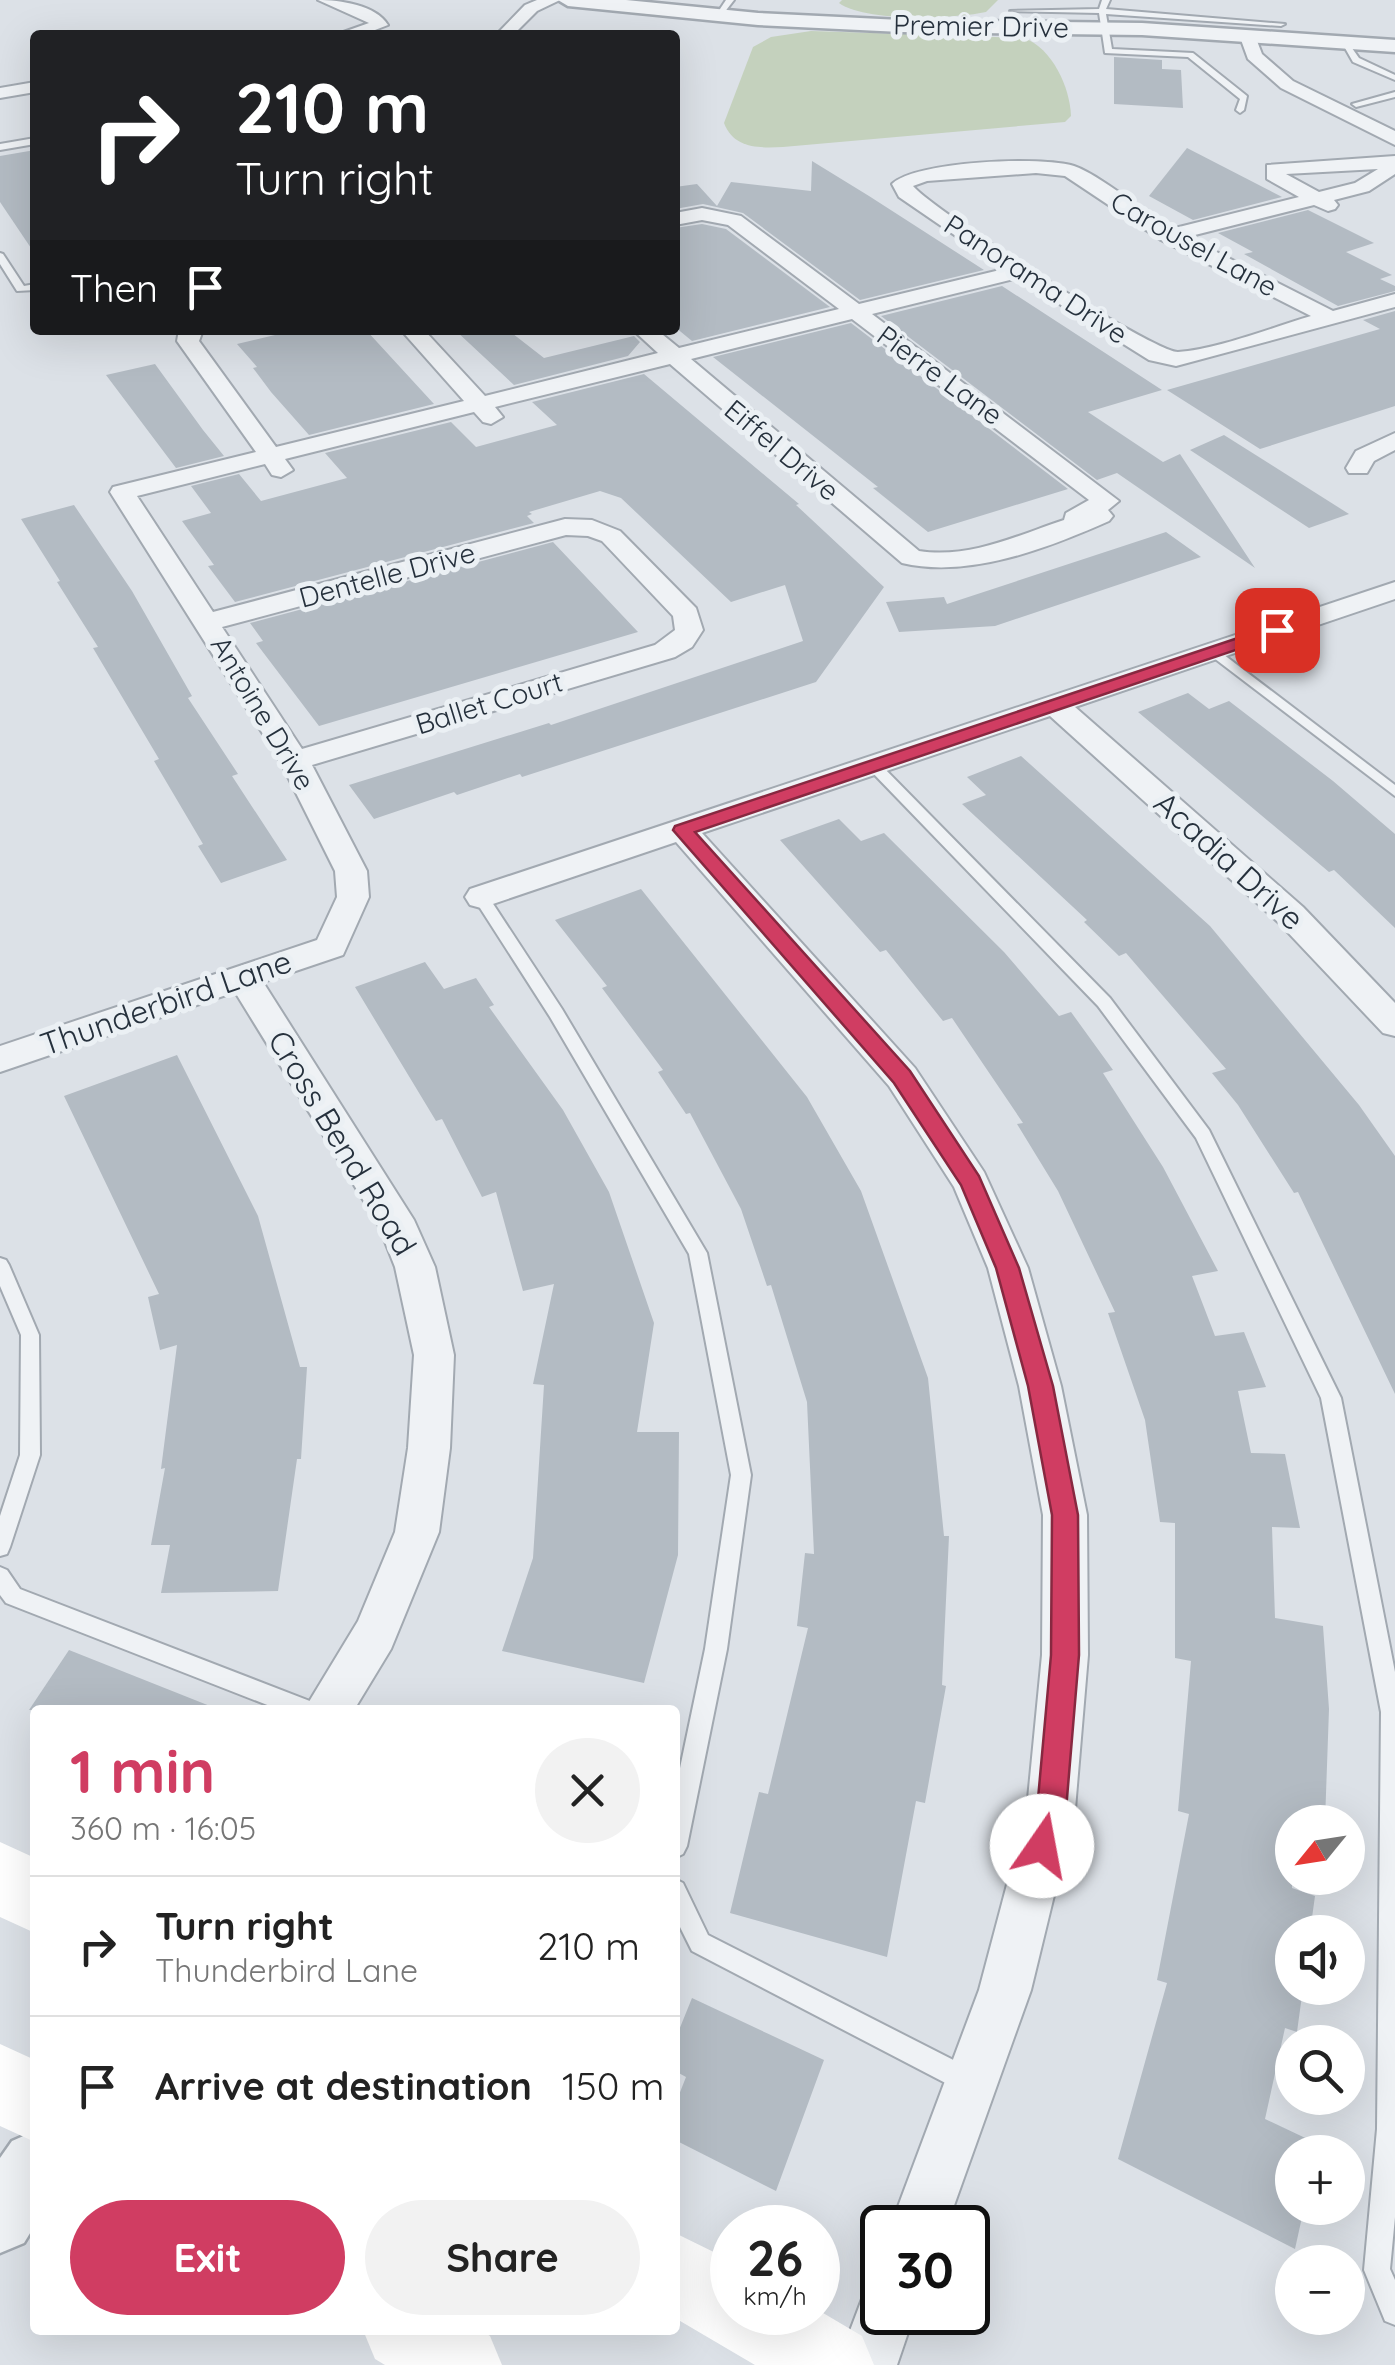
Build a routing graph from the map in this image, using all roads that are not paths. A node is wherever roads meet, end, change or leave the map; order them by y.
1 (326, 0) edge
2 (554, 0) edge
3 (568, 0) edge
4 (1106, 0) edge
5 (1163, 5) dead end
6 (724, 8) edge
7 (1014, 11) dead end
8 (1150, 13) junction
9 (1104, 20) junction
10 (546, 22) dead end
11 (364, 30) edge
12 (508, 30) edge
13 (1279, 31) junction
14 (1248, 37) junction
15 (1344, 43) junction
16 (1395, 46) edge
17 (1395, 78) edge
18 (30, 88) edge
19 (0, 93) edge
20 (1395, 94) edge
21 (1347, 104) junction
22 (1240, 110) dead end
23 (1395, 125) edge
24 (1395, 139) edge
25 (30, 142) edge
26 (0, 147) edge
27 (1395, 164) edge
28 (1374, 180) junction
29 (903, 188) joint
30 (1395, 188) edge
31 (1317, 200) junction
32 (1376, 204) dead end
33 (1344, 212) junction
34 (680, 218) edge
35 (1234, 219) junction
36 (1258, 232) junction
37 (1168, 236) junction
38 (1195, 250) junction
39 (0, 256) edge
40 (1022, 271) junction
41 (30, 287) edge
42 (1045, 287) junction
43 (1395, 300) edge
44 (854, 312) junction
45 (1333, 319) junction
46 (876, 329) junction
47 (187, 335) edge
48 (417, 335) edge
49 (649, 335) edge
50 (672, 356) junction
51 (601, 374) junction
52 (693, 374) junction
53 (620, 392) junction
54 (478, 403) junction
55 (496, 423) junction
56 (386, 426) junction
57 (1395, 440) edge
58 (403, 446) junction
59 (268, 454) junction
60 (1358, 468) dead end
61 (198, 472) junction
62 (284, 475) junction
63 (926, 562) joint
64 (1387, 600) edge
65 (208, 622) junction
66 (682, 642) joint
67 (1215, 652) junction
68 (1056, 706) junction
69 (295, 762) junction
70 (874, 766) junction
71 (1395, 792) edge
72 (682, 830) junction
73 (481, 897) joint
74 (332, 947) joint
75 (244, 979) junction
76 (1395, 1024) edge
77 (0, 1059) edge
78 (0, 1265) edge
79 (0, 1548) edge
80 (0, 1577) edge
81 (294, 1705) edge
82 (331, 1705) edge
83 (680, 1822) edge
84 (0, 1877) edge
85 (30, 1895) edge
86 (680, 1901) edge
87 (0, 2082) edge
88 (971, 2082) junction
89 (30, 2101) edge
90 (30, 2172) edge
91 (926, 2205) edge
92 (0, 2219) edge
93 (680, 2276) edge
94 (710, 2293) edge
95 (1395, 2312) edge
96 (782, 2335) edge
97 (878, 2335) edge
98 (833, 2365) edge
99 (867, 2365) edge

1 - 11 street
2 - 10 street
2 - 12 street
3 - 6 street, Premier Drive
4 - 9 lane
5 - 8 lane
6 - 9 street, Premier Drive
7 - 9 lane
8 - 9 lane
8 - 13 lane
9 - 14 street, Premier Drive
9 - 22 lane
13 - 14 street, Premier Drive
13 - 15 street, Premier Drive
13 - 21 street
14 - 21 street
15 - 16 street, Premier Drive
15 - 17 lane
18 - 19 street
20 - 21 lane
21 - 23 street
21 - 24 street
25 - 26 lane
27 - 28 street
27 - 31 street
28 - 30 street
28 - 31 street
29 - 37 street, Carousel Lane
29 - 40 street, Panorama Drive
31 - 33 street
31 - 35 street
32 - 33 street
33 - 36 street
34 - 44 street, Pierre Lane
35 - 36 street
35 - 37 street
36 - 38 street
37 - 38 street, Carousel Lane
38 - 45 street, Carousel Lane
39 - 41 lane
40 - 42 street, Panorama Drive
40 - 44 street
42 - 45 street, Panorama Drive
42 - 46 street
43 - 45 street
44 - 46 street, Pierre Lane
44 - 50 street
46 - 52 street
46 - 63 street, Pierre Lane
47 - 59 street
48 - 54 street
49 - 50 street, Eiffel Drive
50 - 51 street
50 - 52 street, Eiffel Drive
51 - 53 street
51 - 54 street
52 - 53 street
52 - 63 street, Eiffel Drive
53 - 55 street
54 - 55 street
54 - 56 street
55 - 58 street
56 - 58 street
56 - 59 street
57 - 60 street
58 - 62 street
59 - 61 street
59 - 62 street
61 - 62 street
61 - 65 street, Antoine Drive
64 - 67 street
65 - 66 street, Dentelle Drive
65 - 69 street, Antoine Drive
66 - 69 street, Ballet Court
67 - 68 street
67 - 71 lane
68 - 70 street
68 - 76 street, Acadia Drive
69 - 74 street, Antoine Drive
70 - 72 street
70 - 95 lane
72 - 73 street
72 - 88 street
73 - 83 lane
74 - 75 street, Thunderbird Lane
75 - 77 street, Thunderbird Lane
75 - 82 street, Cross Bend Road
78 - 79 lane
80 - 81 lane
84 - 85 main road
86 - 88 lane
87 - 89 main road
88 - 91 street
90 - 92 street
93 - 94 main road
96 - 98 main road
97 - 99 street

